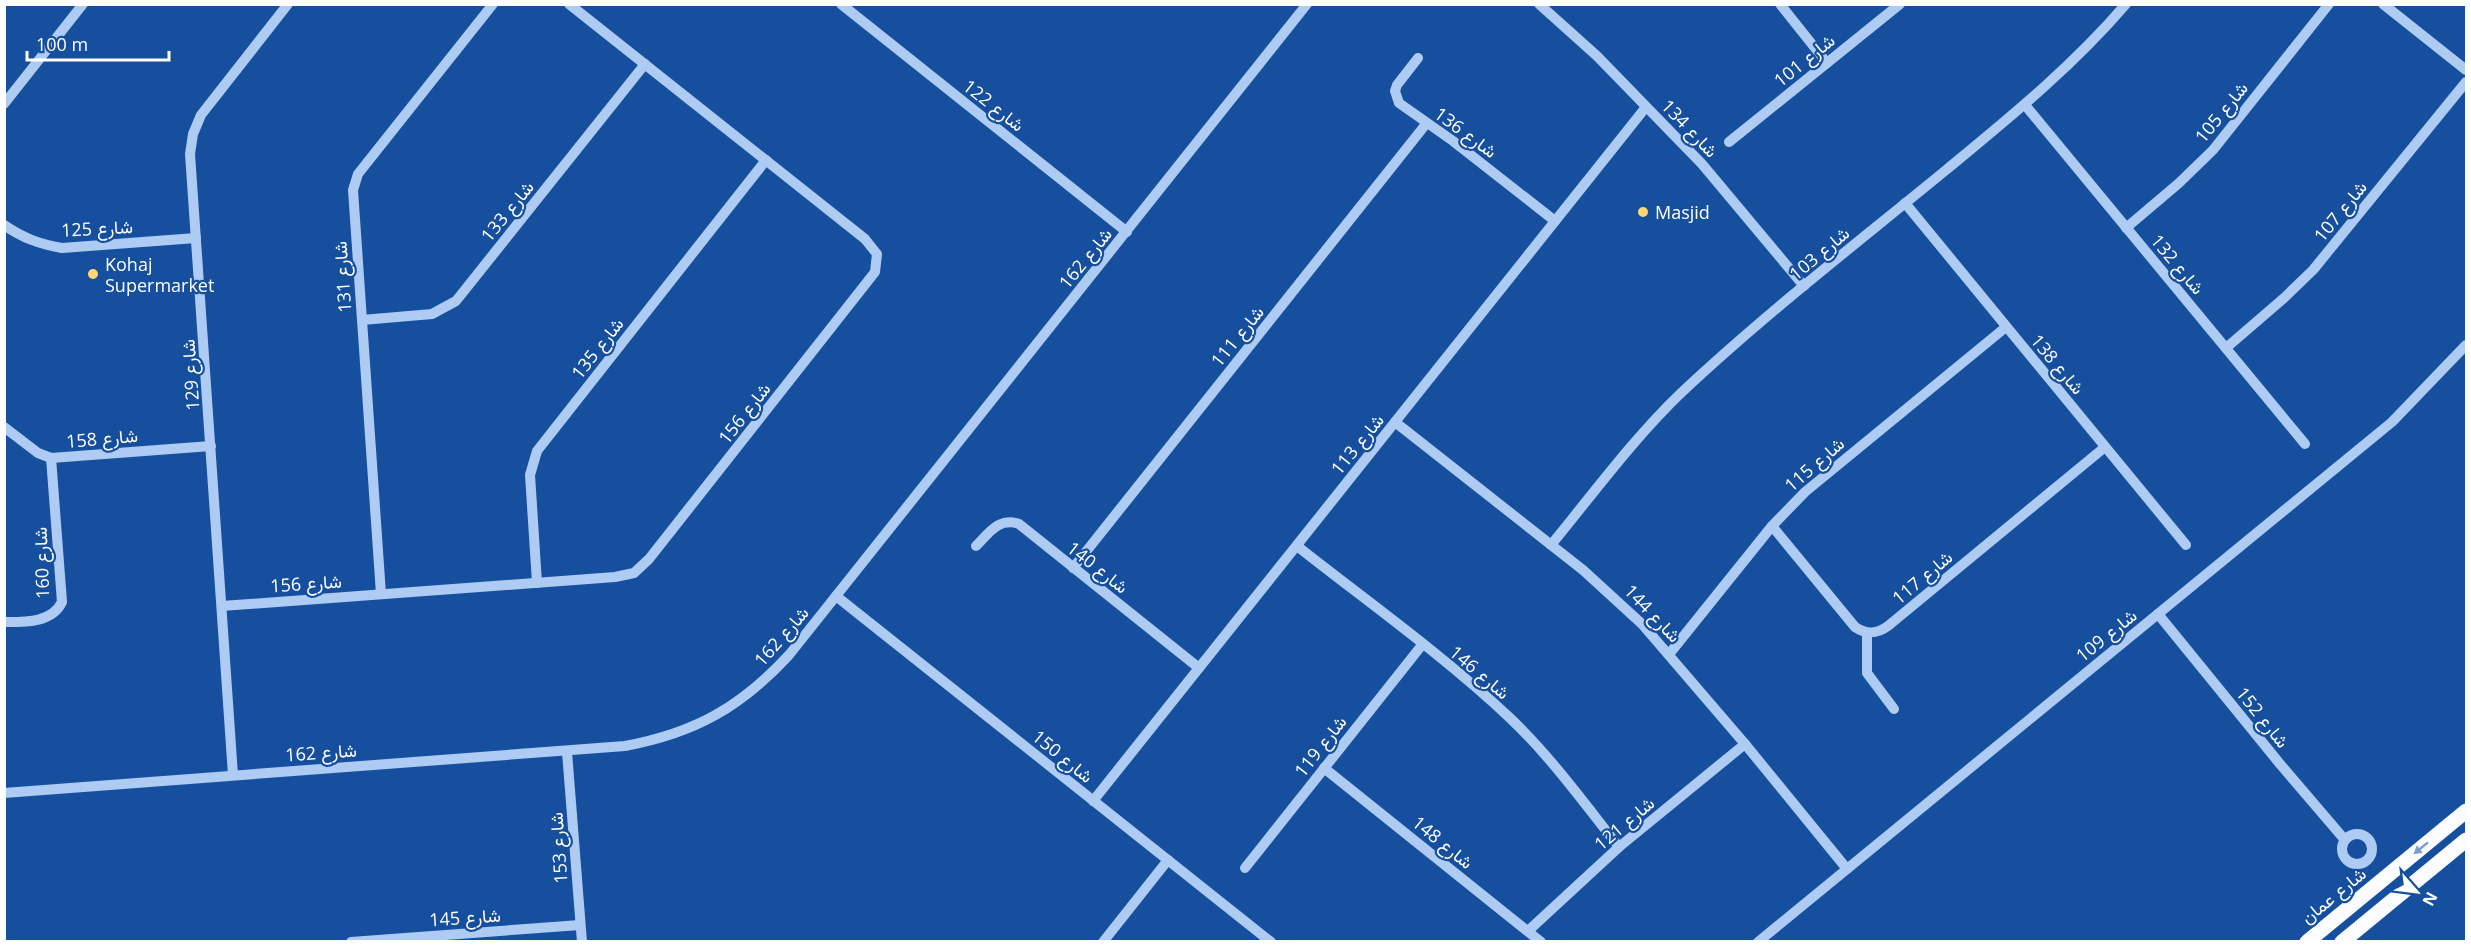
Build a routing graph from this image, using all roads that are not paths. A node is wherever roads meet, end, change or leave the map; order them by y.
1 (83, 4) edge
2 (288, 4) edge
3 (492, 4) edge
4 (569, 4) edge
5 (841, 4) edge
6 (1307, 4) edge
7 (1539, 4) edge
8 (1780, 4) edge
9 (1900, 4) edge
10 (2126, 4) edge
11 (2329, 4) edge
12 (2383, 4) edge
13 (1418, 58) dead end
14 (1827, 63) junction
15 (645, 64) junction
16 (2466, 70) edge
17 (2466, 82) edge
18 (4, 104) edge
19 (2025, 105) junction
20 (1646, 107) junction
21 (1426, 124) junction
22 (1729, 142) dead end
23 (766, 160) junction
24 (1905, 203) junction
25 (1555, 221) junction
26 (4, 225) edge
27 (2126, 228) junction
28 (1127, 232) junction
29 (196, 238) junction
30 (1804, 286) junction
31 (362, 320) junction
32 (2006, 327) junction
33 (2466, 345) edge
34 (2226, 348) junction
35 (1395, 422) junction
36 (4, 427) edge
37 (2305, 444) dead end
38 (211, 446) junction
39 (2105, 447) junction
40 (51, 458) junction
41 (1772, 526) junction
42 (1551, 545) junction
43 (2186, 545) dead end
44 (976, 546) dead end
45 (1296, 546) junction
46 (1073, 568) junction
47 (537, 583) junction
48 (381, 594) junction
49 (836, 596) junction
50 (222, 606) junction
51 (2158, 614) junction
52 (4, 622) edge
53 (1868, 633) junction
54 (1422, 645) junction
55 (1670, 653) junction
56 (1199, 668) junction
57 (1894, 709) dead end
58 (1745, 744) junction
59 (567, 752) junction
60 (1324, 768) junction
61 (233, 775) junction
62 (4, 793) edge
63 (1093, 801) junction
64 (2466, 811) edge
65 (2345, 840) dead end
66 (2466, 840) edge
67 (1619, 847) junction
68 (1168, 861) junction
69 (1245, 868) dead end
70 (1847, 869) junction
71 (580, 925) junction
72 (1528, 931) junction
73 (411, 939) edge
74 (1269, 941) edge
75 (351, 942) edge
76 (582, 942) edge
77 (1103, 942) edge
78 (1541, 942) edge
79 (1758, 942) edge
80 (2307, 942) edge
81 (2342, 942) edge

1 - 18 street
2 - 29 street, شارع 129
3 - 31 street, شارع 131
4 - 15 street, شارع 156
5 - 28 street, شارع 122
6 - 28 street, شارع 162
7 - 20 street, شارع 134
8 - 14 street
9 - 14 street, شارع 101
10 - 19 street, شارع 103
11 - 27 street, شارع 105
12 - 16 street
13 - 21 street, شارع 136
14 - 22 street, شارع 101
15 - 23 street, شارع 156
15 - 31 street, شارع 133
17 - 34 street, شارع 107
19 - 24 street, شارع 103
19 - 27 street, شارع 132
20 - 25 street, شارع 113
20 - 30 street, شارع 134
21 - 25 street, شارع 136
21 - 46 street, شارع 111
23 - 47 street, شارع 135
23 - 47 street, شارع 156
24 - 30 street, شارع 103
24 - 32 street, شارع 138
25 - 35 street, شارع 113
26 - 29 street, شارع 125
27 - 34 street, شارع 132
28 - 49 street, شارع 162
29 - 38 street, شارع 129
30 - 42 street, شارع 103
31 - 48 street, شارع 131
32 - 39 street, شارع 138
32 - 41 street, شارع 115
33 - 51 street, شارع 109
34 - 37 street, شارع 132
35 - 42 street, شارع 144
35 - 45 street, شارع 113
36 - 40 street, شارع 158
38 - 40 street, شارع 158
38 - 50 street, شارع 129
39 - 43 street, شارع 138
39 - 53 street, شارع 117
40 - 52 street, شارع 160
41 - 53 street
41 - 55 street, شارع 115
42 - 55 street, شارع 144
44 - 46 street, شارع 140
45 - 54 street, شارع 146
45 - 56 street, شارع 113
46 - 56 street, شارع 140
47 - 48 street, شارع 156
48 - 50 street, شارع 156
49 - 59 street, شارع 162
49 - 63 street, شارع 150
50 - 61 street, شارع 129
51 - 65 street, شارع 152
51 - 70 street, شارع 109
53 - 57 street
54 - 60 street, شارع 119
54 - 67 street, شارع 146
55 - 58 street, شارع 144
56 - 63 street, شارع 113
58 - 67 street, شارع 121
58 - 70 street, شارع 144
59 - 61 street, شارع 162
59 - 71 street, شارع 153
60 - 69 street, شارع 119
60 - 72 street, شارع 148
61 - 62 street, شارع 162
63 - 68 street, شارع 150
64 -> 80 main road, شارع عمان
66 - 81 main road
67 - 72 street, شارع 121
68 - 74 street, شارع 150
68 - 77 street
70 - 79 street, شارع 109
71 - 73 street, شارع 145
71 - 76 street, شارع 153
72 - 78 street, شارع 148
73 - 75 street, شارع 145

